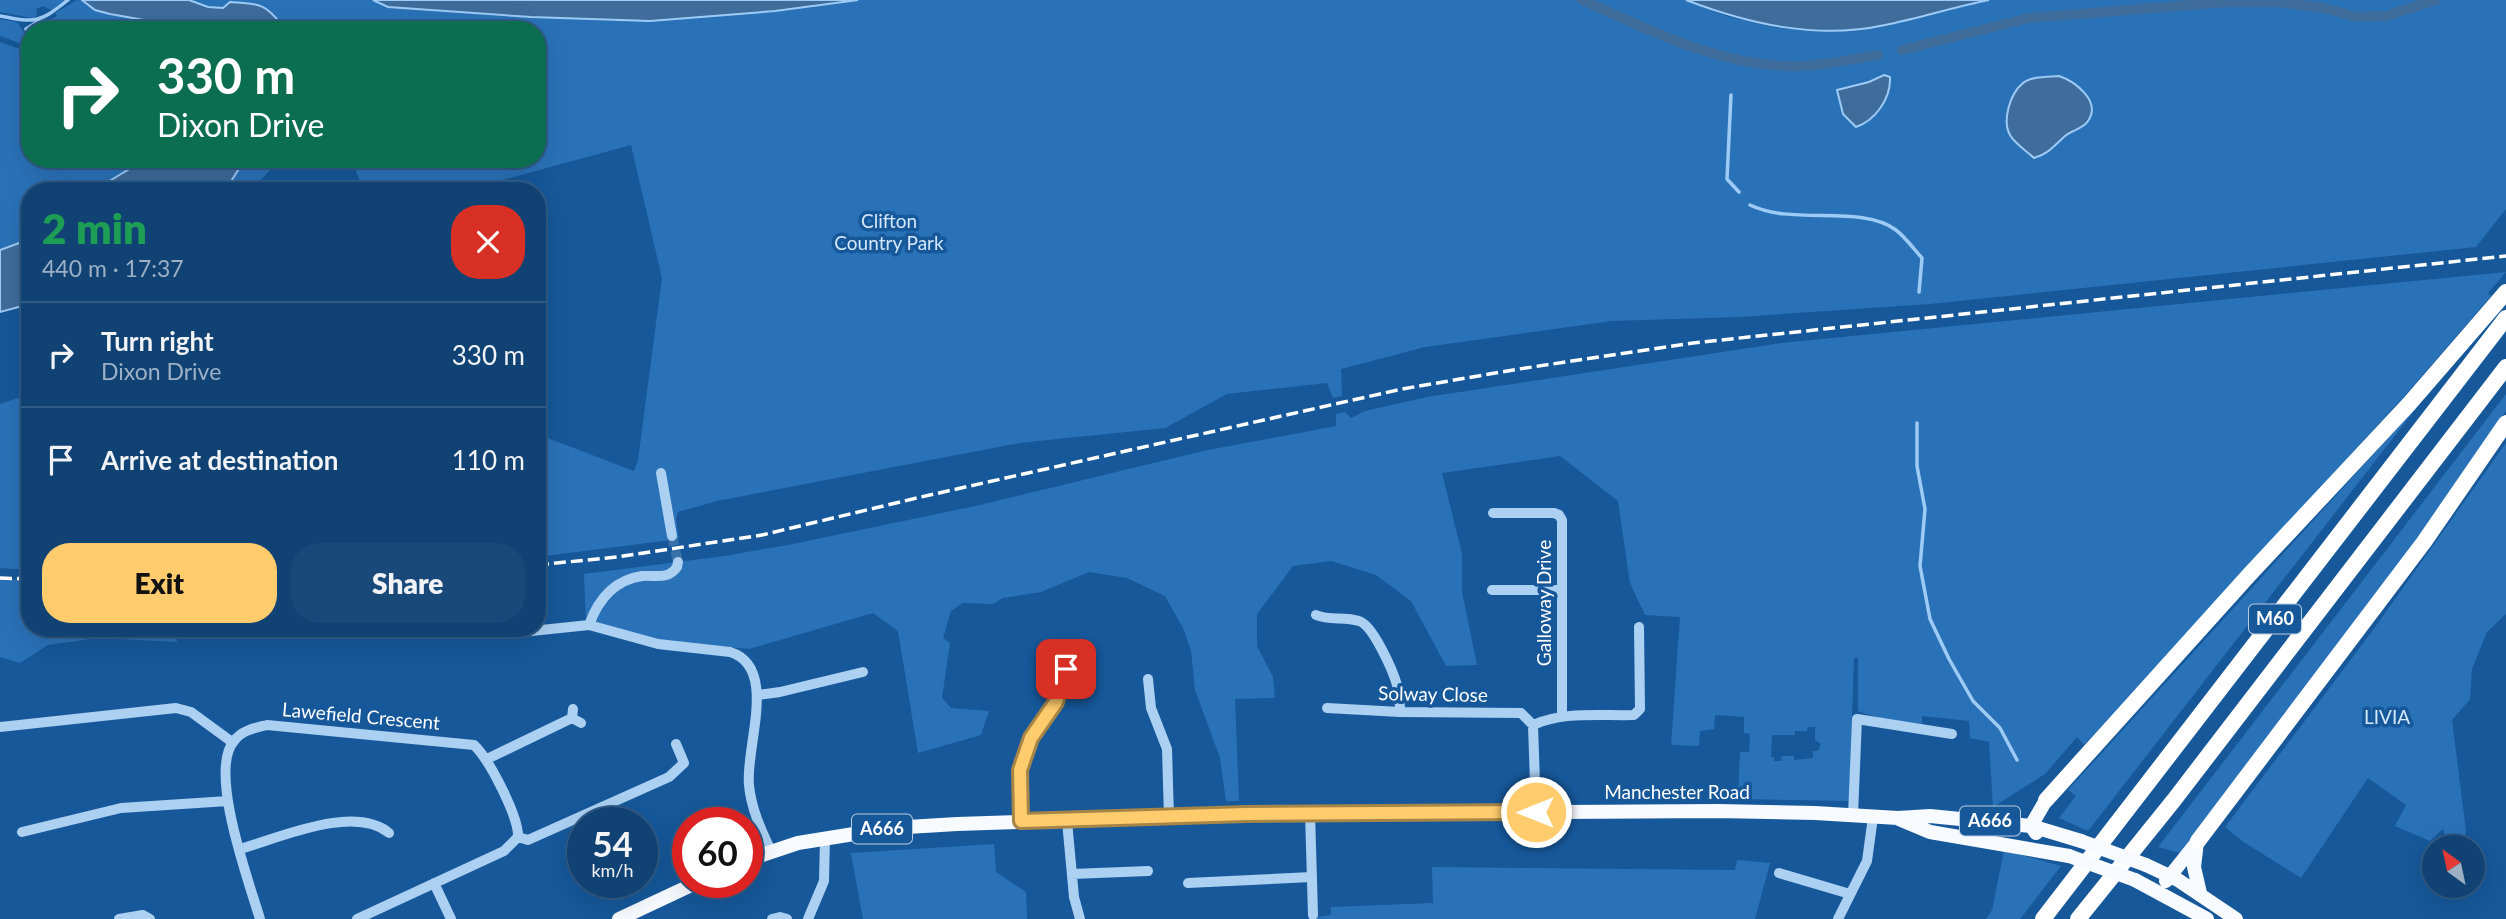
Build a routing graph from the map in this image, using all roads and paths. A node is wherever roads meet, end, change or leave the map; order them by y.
1 (2506, 292) edge
2 (2506, 318) edge
3 (2506, 367) edge
4 (2506, 423) edge
5 (661, 473) dead end
6 (1493, 513) dead end
7 (672, 536) tunnel mouth
8 (678, 562) dead end
9 (1492, 590) dead end
10 (1562, 590) junction
11 (1316, 615) dead end
12 (589, 625) junction
13 (1639, 627) dead end
14 (546, 630) edge
15 (1069, 646) dead end
16 (864, 673) dead end
17 (1148, 679) dead end
18 (758, 695) junction
19 (1327, 708) dead end
20 (1401, 712) junction
21 (1562, 716) junction
22 (576, 717) dead end
23 (1533, 725) junction
24 (0, 727) edge
25 (1952, 734) dead end
26 (232, 742) junction
27 (676, 744) dead end
28 (487, 759) junction
29 (2046, 800) joint
30 (228, 802) junction
31 (1536, 812) junction
32 (1310, 813) junction
33 (1853, 815) junction
34 (1169, 817) junction
35 (1873, 817) junction
36 (1898, 818) junction
37 (1021, 821) junction
38 (1068, 821) junction
39 (2031, 826) junction
40 (389, 833) dead end
41 (19, 834) dead end
42 (518, 837) junction
43 (825, 837) junction
44 (2198, 841) junction
45 (240, 849) junction
46 (771, 851) junction
47 (2048, 852) junction
48 (763, 854) edge
49 (1148, 871) dead end
50 (1779, 873) dead end
51 (1072, 874) junction
52 (2170, 876) junction
53 (1312, 877) junction
54 (434, 883) junction
55 (1188, 883) dead end
56 (2141, 883) junction
57 (2200, 893) junction
58 (672, 894) edge
59 (1850, 894) junction
60 (1312, 915) dead end
61 (119, 919) edge
62 (150, 919) edge
63 (260, 919) edge
64 (357, 919) edge
65 (451, 919) edge
66 (619, 919) edge
67 (772, 919) edge
68 (787, 919) edge
69 (808, 919) edge
70 (1080, 919) edge
71 (1838, 919) edge
72 (2043, 919) edge
73 (2078, 919) edge
74 (2207, 919) edge
75 (2236, 919) edge

1 - 29 highway, M60
2 - 72 highway, M60
3 - 73 highway, M60
4 - 44 highway
5 - 7 street
6 - 10 street, Galloway Drive
8 - 12 street
9 - 10 street
10 - 21 street, Galloway Drive
11 - 20 street
12 - 14 street
12 - 18 street
13 - 21 street
15 - 37 street
16 - 18 street
17 - 34 street
18 - 46 street
19 - 20 street, Solway Close
20 - 23 street, Solway Close
21 - 23 street
22 - 28 street
23 - 31 street
24 - 26 street
25 - 33 street
26 - 28 street, Lawefield Crescent
26 - 30 street
27 - 42 street
28 - 42 street
29 - 39 main road
30 - 41 street
30 - 45 street
31 - 32 main road, Manchester Road / A666
31 - 33 main road, Manchester Road / A666
32 - 34 main road, Manchester Road / A666
32 - 53 street
33 - 35 main road, Manchester Road / A666
34 - 38 main road, Manchester Road / A666
35 - 36 main road, Manchester Road / A666
35 - 59 street
36 - 39 main road, Manchester Road / A666
36 - 47 main road, Manchester Road / A666
37 - 38 main road, Manchester Road / A666
37 - 43 main road, Manchester Road / A666
38 - 51 street
39 - 47 main road
39 - 52 main road, Manchester Road / A666, bridge
40 - 45 street
42 - 54 street
43 - 46 main road, Manchester Road / A666
43 - 69 street
44 - 52 main road
44 - 57 main road
45 - 63 street
46 - 48 main road, Manchester Road / A666
47 - 56 main road, Manchester Road / A666, bridge
49 - 51 street
50 - 59 street
51 - 70 street
52 - 56 main road
52 - 57 main road, A666
53 - 55 street
53 - 60 street
54 - 64 street
54 - 65 street
56 - 74 main road, A666
57 - 75 main road, A666
58 - 66 main road
59 - 71 street
61 - 62 street
67 - 68 street

